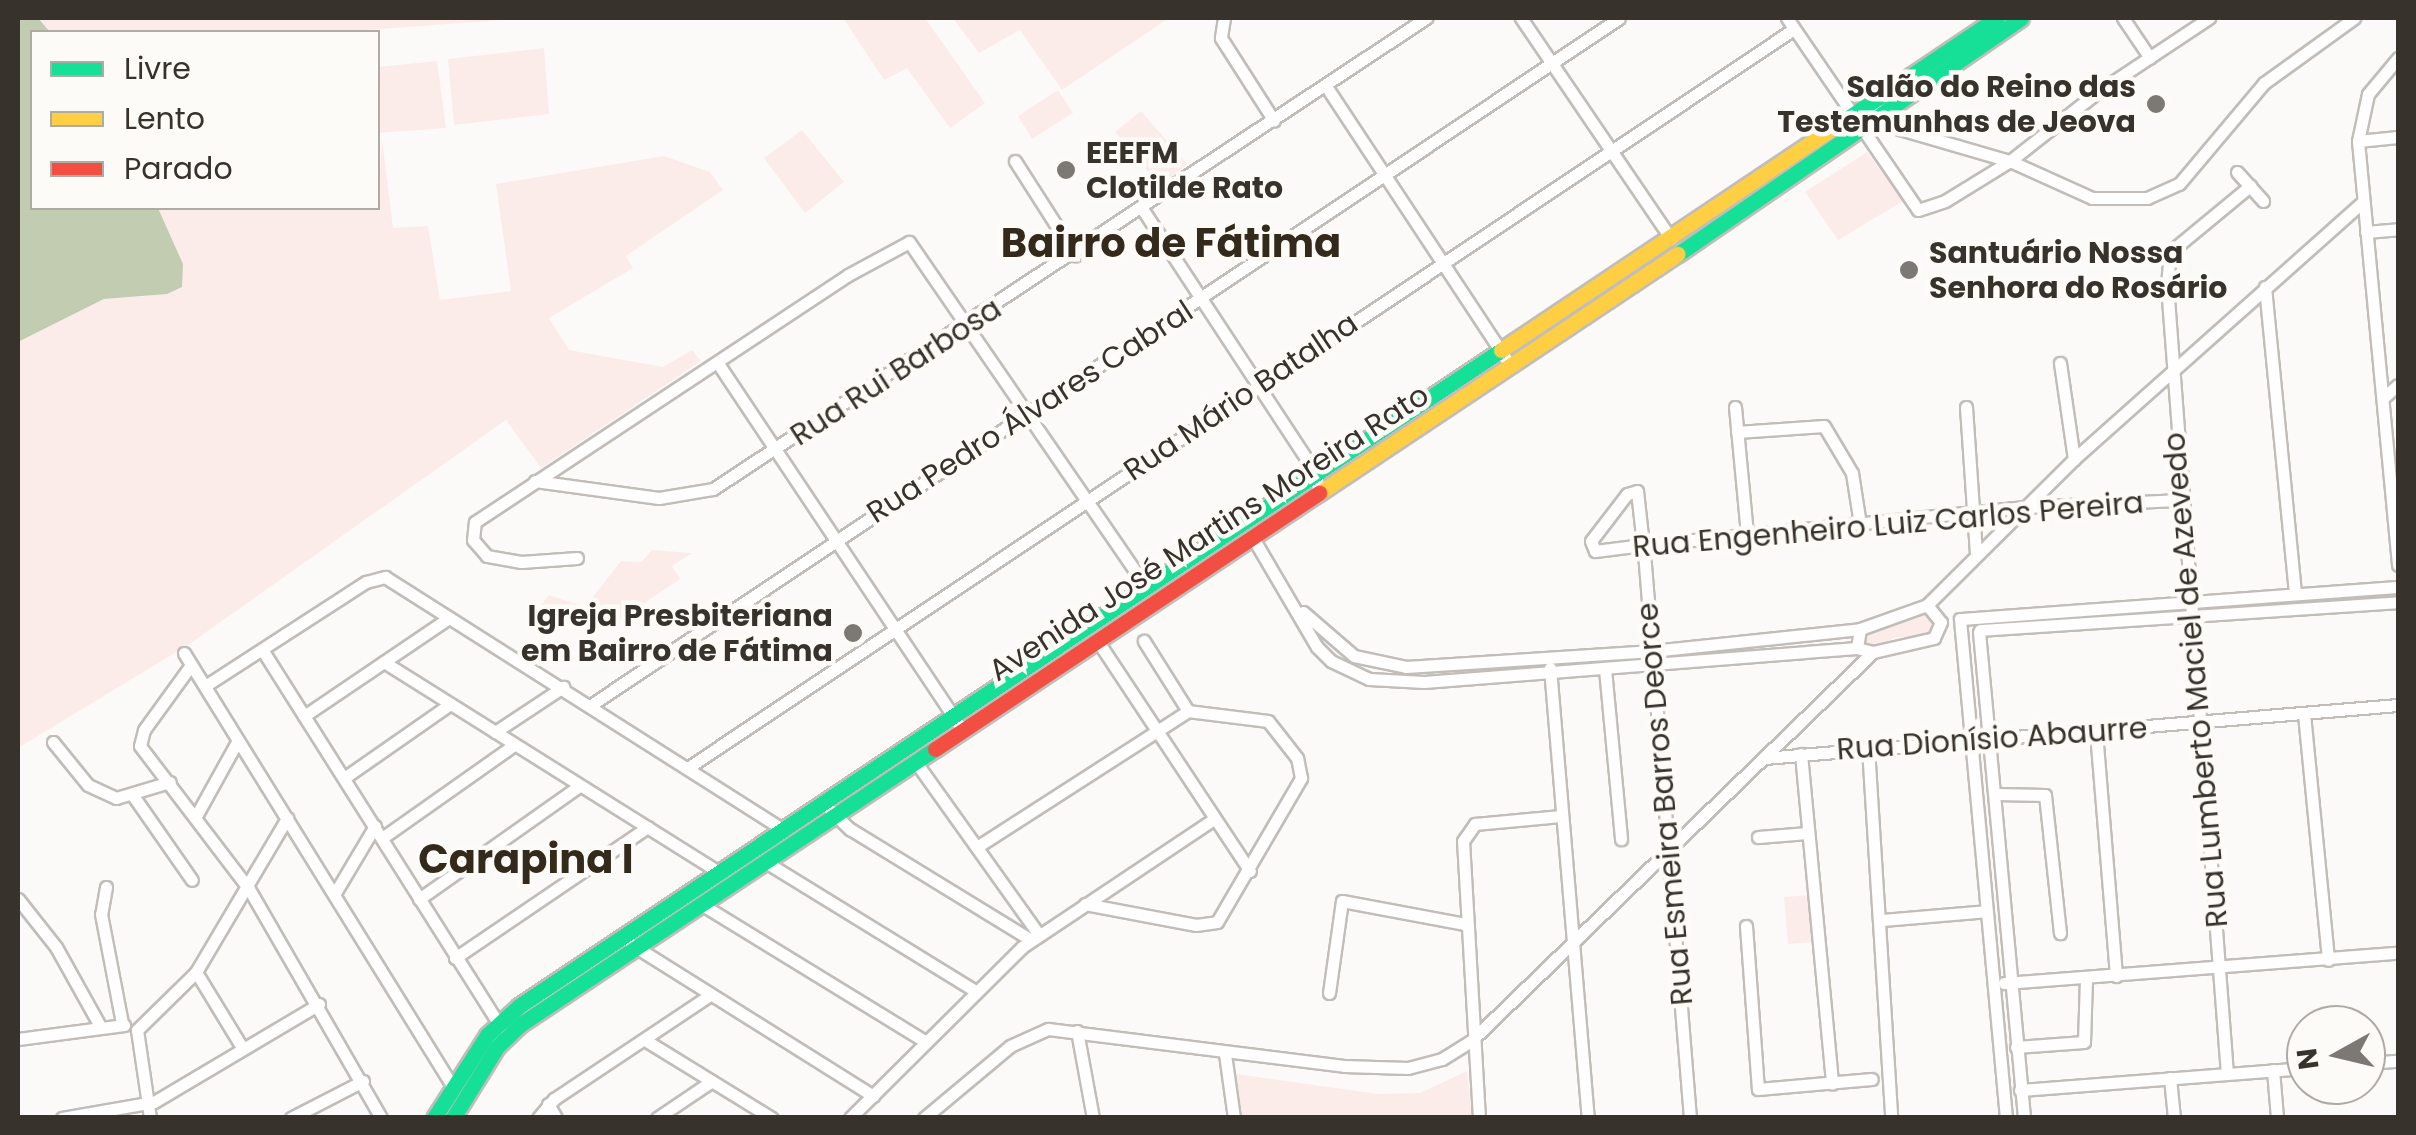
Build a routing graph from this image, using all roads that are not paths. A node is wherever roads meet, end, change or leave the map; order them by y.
1 (1224, 18) edge
2 (1426, 18) edge
3 (1521, 18) edge
4 (1618, 18) edge
5 (1997, 18) edge
6 (2021, 18) edge
7 (2123, 18) edge
8 (2209, 18) edge
9 (2354, 18) edge
10 (1791, 23) edge
11 (2150, 58) junction
12 (2398, 58) edge
13 (1552, 63) junction
14 (1326, 86) junction
15 (1274, 121) junction
16 (1864, 122) junction
17 (2398, 137) edge
18 (2358, 140) junction
19 (1608, 150) junction
20 (1015, 161) dead end
21 (2010, 161) junction
22 (2237, 172) dead end
23 (1386, 175) junction
24 (2250, 186) junction
25 (2262, 200) dead end
26 (2362, 202) junction
27 (1143, 210) junction
28 (2398, 228) edge
29 (2366, 232) junction
30 (1670, 239) junction
31 (1075, 255) junction
32 (1442, 262) junction
33 (2265, 287) junction
34 (1202, 299) junction
35 (968, 325) junction
36 (1502, 352) junction
37 (2060, 363) dead end
38 (719, 366) junction
39 (1511, 366) junction
40 (2169, 372) junction
41 (1258, 386) junction
42 (2398, 386) edge
43 (2384, 398) junction
44 (1735, 407) dead end
45 (1966, 407) dead end
46 (1028, 415) junction
47 (1737, 432) junction
48 (777, 449) junction
49 (2074, 458) junction
50 (2395, 475) edge
51 (1317, 476) junction
52 (535, 481) junction
53 (1318, 494) junction
54 (1087, 500) junction
55 (2182, 500) junction
56 (2025, 507) junction
57 (1968, 512) junction
58 (1860, 524) junction
59 (1746, 536) junction
60 (1253, 538) junction
61 (837, 539) junction
62 (1643, 545) junction
63 (1595, 552) joint
64 (1976, 554) junction
65 (577, 558) dead end
66 (2398, 564) edge
67 (1147, 588) junction
68 (2398, 588) edge
69 (2294, 594) junction
70 (2398, 602) edge
71 (2192, 604) junction
72 (1296, 606) junction
73 (1927, 606) junction
74 (449, 618) junction
75 (1960, 619) junction
76 (2192, 619) junction
77 (1942, 622) junction
78 (894, 628) junction
79 (1860, 629) junction
80 (1980, 632) junction
81 (1962, 636) junction
82 (1934, 638) junction
83 (1097, 640) junction
84 (1144, 641) dead end
85 (1857, 648) junction
86 (262, 650) junction
87 (1652, 651) junction
88 (1873, 652) junction
89 (1549, 658) junction
90 (384, 662) junction
91 (1654, 666) junction
92 (1605, 669) junction
93 (1550, 673) junction
94 (205, 686) junction
95 (563, 687) junction
96 (450, 704) junction
97 (591, 705) junction
98 (2398, 705) edge
99 (1188, 710) junction
100 (2304, 714) junction
101 (304, 716) junction
102 (2200, 722) junction
103 (957, 723) junction
104 (1157, 730) junction
105 (495, 732) junction
106 (2096, 732) junction
107 (1992, 740) junction
108 (1971, 741) junction
109 (53, 742) dead end
110 (237, 742) junction
111 (514, 746) junction
112 (1868, 748) junction
113 (1802, 754) junction
114 (1764, 758) junction
115 (915, 761) junction
116 (690, 767) junction
117 (344, 778) junction
118 (170, 782) junction
119 (579, 786) junction
120 (1996, 794) junction
121 (134, 797) junction
122 (834, 797) junction
123 (196, 816) junction
124 (833, 816) junction
125 (1561, 816) junction
126 (287, 818) junction
127 (1214, 819) junction
128 (648, 827) junction
129 (783, 830) junction
130 (378, 832) junction
131 (1808, 833) junction
132 (1758, 837) dead end
133 (1621, 839) dead end
134 (977, 846) junction
135 (1668, 853) junction
136 (764, 861) junction
137 (1250, 871) junction
138 (719, 872) junction
139 (192, 880) dead end
140 (106, 888) dead end
141 (249, 889) junction
142 (335, 893) junction
143 (18, 899) edge
144 (419, 899) junction
145 (701, 904) junction
146 (1085, 904) junction
147 (1986, 911) junction
148 (1882, 920) junction
149 (1465, 924) junction
150 (1746, 926) dead end
151 (2060, 933) dead end
152 (623, 938) junction
153 (1035, 938) junction
154 (1570, 947) junction
155 (638, 948) junction
156 (2398, 953) edge
157 (455, 958) junction
158 (2328, 960) junction
159 (2221, 969) junction
160 (196, 972) junction
161 (2116, 976) junction
162 (2086, 978) junction
163 (2009, 983) junction
164 (1995, 984) junction
165 (974, 990) junction
166 (1330, 993) dead end
167 (710, 995) junction
168 (318, 1004) junction
169 (122, 1023) junction
170 (100, 1026) junction
171 (502, 1029) junction
172 (138, 1030) junction
173 (1078, 1031) junction
174 (18, 1039) edge
175 (646, 1040) junction
176 (1472, 1040) junction
177 (926, 1042) junction
178 (2016, 1047) junction
179 (243, 1049) junction
180 (1226, 1054) junction
181 (2286, 1069) edge
182 (2273, 1070) junction
183 (2228, 1074) junction
184 (2170, 1078) junction
185 (1872, 1079) dead end
186 (363, 1081) junction
187 (712, 1082) junction
188 (1832, 1084) junction
189 (453, 1087) junction
190 (2020, 1090) junction
191 (873, 1096) junction
192 (548, 1104) junction
193 (149, 1111) edge
194 (62, 1118) edge
195 (291, 1118) edge
196 (381, 1118) edge
197 (434, 1118) edge
198 (453, 1118) edge
199 (538, 1118) edge
200 (556, 1118) edge
201 (657, 1118) edge
202 (772, 1118) edge
203 (850, 1118) edge
204 (924, 1118) edge
205 (1093, 1118) edge
206 (1234, 1118) edge
207 (1479, 1118) edge
208 (1588, 1118) edge
209 (1690, 1118) edge
210 (1891, 1118) edge
211 (2006, 1118) edge
212 (2024, 1118) edge
213 (2174, 1118) edge
214 (2276, 1118) edge

1 - 15 street
2 - 14 street, Rua Rui Barbosa
3 - 13 street
4 - 13 street, Rua Pedro Álvares Cabral
5 - 16 street, Avenida José Martins Moreira Rato
6 - 16 street, Avenida José Martins Moreira Rato
7 - 11 street
8 - 11 street
9 - 21 street
10 - 16 street
10 - 19 street, Rua Mário Batalha
11 - 21 street
12 - 18 street
13 - 19 street
13 - 23 street, Rua Pedro Álvares Cabral
14 - 15 street, Rua Rui Barbosa
14 - 23 street
15 - 27 street, Rua Rui Barbosa
16 - 21 street
16 - 21 street
16 - 30 street, Avenida José Martins Moreira Rato
16 - 39 street, Avenida José Martins Moreira Rato
17 - 18 street
18 - 26 street
19 - 30 street
19 - 32 street, Rua Mário Batalha
20 - 31 street
22 - 24 street
23 - 32 street
23 - 34 street, Rua Pedro Álvares Cabral
24 - 25 street
24 - 40 street, Rua Lumberto Maciel de Azevedo
26 - 29 street
26 - 33 street
27 - 31 street, Rua Rui Barbosa
27 - 34 street
28 - 29 street
29 - 43 street
30 - 36 street, Avenida José Martins Moreira Rato
31 - 35 street, Rua Rui Barbosa
32 - 36 street
32 - 41 street, Rua Mário Batalha
33 - 40 street
33 - 69 street
34 - 41 street
34 - 46 street, Rua Pedro Álvares Cabral
35 - 38 street
35 - 46 street
35 - 48 street, Rua Rui Barbosa
36 - 39 street
36 - 51 street, Avenida José Martins Moreira Rato
37 - 49 street
38 - 48 street
38 - 52 street
39 - 53 street, Avenida José Martins Moreira Rato
40 - 49 street
40 - 55 street, Rua Lumberto Maciel de Azevedo
41 - 51 street
41 - 54 street, Rua Mário Batalha
42 - 43 street
43 - 50 street
44 - 47 street
45 - 57 street
46 - 54 street
46 - 61 street, Rua Pedro Álvares Cabral
47 - 58 street
47 - 59 street
48 - 52 street, Rua Rui Barbosa
48 - 61 street
49 - 56 street
50 - 66 street
51 - 53 street
51 - 67 street, Avenida José Martins Moreira Rato
52 - 65 street
53 - 60 street, Avenida José Martins Moreira Rato
54 - 67 street
54 - 78 street, Rua Mário Batalha
55 - 56 street, Rua Engenheiro Luiz Carlos Pereira
55 - 71 street, Rua Lumberto Maciel de Azevedo
56 - 57 street, Rua Engenheiro Luiz Carlos Pereira
56 - 64 street
57 - 58 street, Rua Engenheiro Luiz Carlos Pereira
57 - 64 street
58 - 59 street, Rua Engenheiro Luiz Carlos Pereira
59 - 62 street, Rua Engenheiro Luiz Carlos Pereira
60 - 72 street
60 - 83 street, Avenida José Martins Moreira Rato
61 - 78 street
61 - 97 street, Rua Pedro Álvares Cabral
62 - 63 street, Rua Engenheiro Luiz Carlos Pereira
62 - 63 street, Rua Esmeira Barros Deorce
62 - 87 street, Rua Esmeira Barros Deorce
64 - 73 street
67 - 103 street, Avenida José Martins Moreira Rato
68 - 69 street
69 - 71 street
70 - 76 street
71 - 76 street, Rua Lumberto Maciel de Azevedo
71 - 80 street
72 - 89 street
72 - 93 street
73 - 77 street
73 - 79 street
74 - 86 street
74 - 90 street
74 - 95 street
75 - 77 street
75 - 80 street
75 - 81 street
76 - 80 street
76 - 102 street, Rua Lumberto Maciel de Azevedo
77 - 82 street
78 - 103 street
78 - 116 street, Rua Mário Batalha
79 - 85 street
79 - 87 street
80 - 81 street
80 - 107 street
81 - 82 street
81 - 108 street
82 - 88 street
83 - 103 street, Avenida José Martins Moreira Rato
83 - 104 street
84 - 99 street
85 - 88 street
85 - 91 street
86 - 94 street
86 - 101 street
87 - 89 street
87 - 91 street, Rua Esmeira Barros Deorce
88 - 114 street
89 - 93 street
90 - 96 street
90 - 101 street
91 - 92 street
91 - 135 street, Rua Esmeira Barros Deorce
92 - 93 street
92 - 133 street
93 - 125 street
94 - 110 street
94 - 118 street
95 - 97 street
95 - 105 street
96 - 105 street
96 - 117 street
97 - 116 street
98 - 100 street, Rua Dionísio Abaurre
99 - 104 street
99 - 137 street
100 - 102 street, Rua Dionísio Abaurre
100 - 158 street
101 - 117 street
102 - 106 street, Rua Dionísio Abaurre
102 - 159 street, Rua Lumberto Maciel de Azevedo
103 - 115 street, Avenida José Martins Moreira Rato
103 - 122 street, Avenida José Martins Moreira Rato
104 - 127 street
104 - 134 street
105 - 111 street
106 - 107 street, Rua Dionísio Abaurre
106 - 161 street
107 - 108 street, Rua Dionísio Abaurre
107 - 120 street
108 - 112 street, Rua Dionísio Abaurre
108 - 147 street
109 - 121 street
110 - 123 street
110 - 126 street
111 - 119 street
111 - 130 street
112 - 113 street, Rua Dionísio Abaurre
112 - 148 street
113 - 114 street, Rua Dionísio Abaurre
113 - 131 street
114 - 135 street
115 - 124 street, Avenida José Martins Moreira Rato
115 - 134 street
116 - 129 street
117 - 130 street
118 - 121 street
118 - 123 street
119 - 128 street
119 - 144 street
120 - 151 street
120 - 163 street
121 - 139 street
122 - 124 street
122 - 129 street, Avenida José Martins Moreira Rato
123 - 141 street
124 - 136 street, Avenida José Martins Moreira Rato
124 - 153 street
125 - 149 street
125 - 154 street
126 - 141 street
126 - 142 street
127 - 137 street
127 - 146 street
128 - 138 street
128 - 157 street
129 - 138 street, Avenida José Martins Moreira Rato
130 - 142 street
130 - 144 street
131 - 132 street
131 - 188 street
134 - 153 street
135 - 154 street
135 - 209 street, Rua Esmeira Barros Deorce
136 - 145 street, Avenida José Martins Moreira Rato
136 - 165 street
137 - 146 street
138 - 152 street, Avenida José Martins Moreira Rato
140 - 169 street
141 - 160 street
141 - 168 street
142 - 189 street
143 - 170 street
144 - 157 street
145 - 155 street, Avenida José Martins Moreira Rato
145 - 177 street
146 - 153 street
147 - 148 street
147 - 164 street
148 - 210 street
149 - 166 street
149 - 176 street
150 - 188 street
152 - 155 street
152 - 171 street, Avenida José Martins Moreira Rato
153 - 165 street
154 - 176 street
154 - 208 street
155 - 167 street
155 - 171 street, Avenida José Martins Moreira Rato
156 - 158 street
157 - 171 street
158 - 159 street
159 - 161 street
159 - 183 street, Rua Lumberto Maciel de Azevedo
160 - 172 street
160 - 179 street
161 - 162 street
162 - 163 street
162 - 178 street
163 - 164 street
163 - 178 street
164 - 211 street
165 - 177 street
167 - 175 street
167 - 191 street
168 - 179 street
168 - 186 street
169 - 170 street
169 - 172 street
170 - 174 street
171 - 189 street, Avenida José Martins Moreira Rato
171 - 198 street, Avenida José Martins Moreira Rato
172 - 193 street
173 - 180 street
173 - 204 street
173 - 205 street
175 - 187 street
175 - 192 street
176 - 180 street
176 - 207 street
177 - 191 street
178 - 190 street
179 - 193 street
180 - 206 street
181 - 182 street
182 - 183 street
182 - 214 street
183 - 184 street
184 - 190 street
184 - 213 street
185 - 188 street
186 - 195 street
186 - 196 street
187 - 201 street
187 - 202 street
189 - 197 street, Avenida José Martins Moreira Rato
190 - 212 street
191 - 203 street
192 - 199 street
192 - 200 street
193 - 194 street

